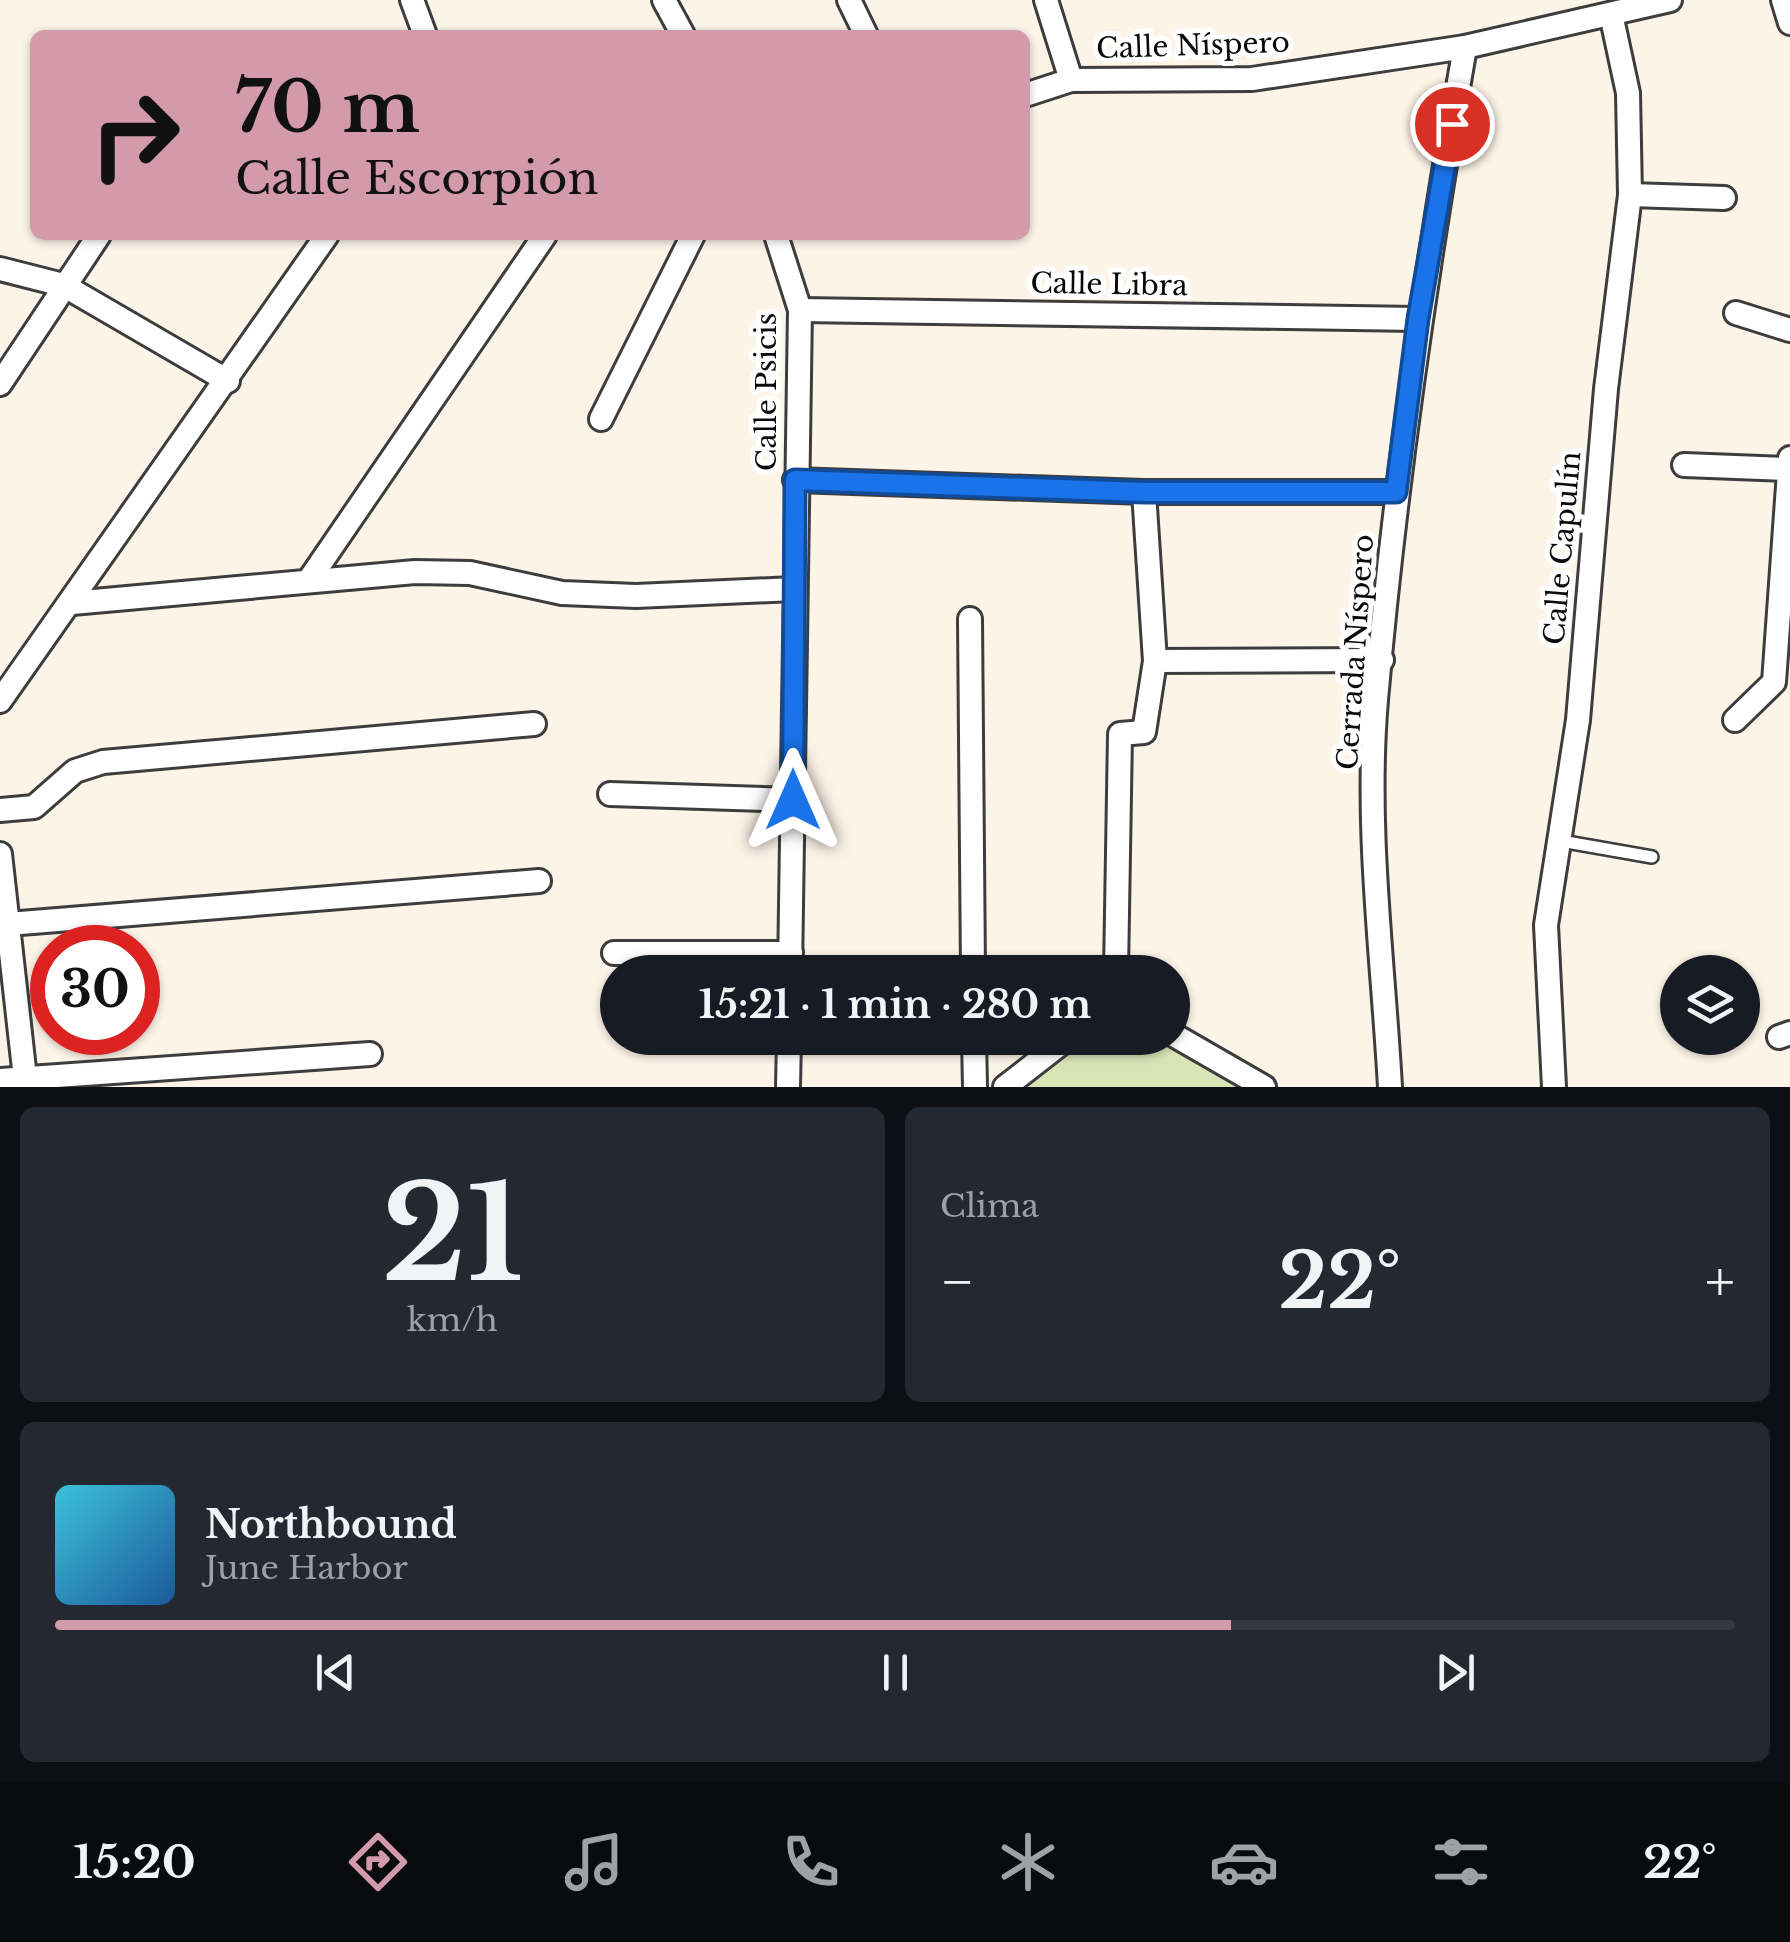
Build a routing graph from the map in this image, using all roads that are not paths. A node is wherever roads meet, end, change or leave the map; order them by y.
1 (412, 0) edge
2 (664, 0) edge
3 (849, 0) edge
4 (1046, 0) edge
5 (1670, 0) edge
6 (1783, 0) edge
7 (1611, 14) junction
8 (1790, 23) edge
9 (425, 30) edge
10 (680, 30) edge
11 (864, 30) edge
12 (1465, 46) junction
13 (1071, 80) junction
14 (1030, 93) edge
15 (1630, 195) junction
16 (1724, 198) dead end
17 (95, 240) edge
18 (324, 240) edge
19 (542, 240) edge
20 (690, 240) edge
21 (778, 240) edge
22 (0, 269) edge
23 (63, 284) junction
24 (800, 310) junction
25 (1736, 312) dead end
26 (1418, 319) junction
27 (1790, 330) edge
28 (228, 381) junction
29 (0, 384) edge
30 (601, 419) dead end
31 (1789, 463) edge
32 (1684, 465) dead end
33 (795, 480) junction
34 (1144, 492) junction
35 (1396, 492) junction
36 (309, 580) junction
37 (794, 589) junction
38 (72, 603) junction
39 (970, 619) dead end
40 (1155, 660) junction
41 (1382, 660) junction
42 (0, 701) edge
43 (1735, 720) dead end
44 (534, 724) dead end
45 (610, 794) dead end
46 (793, 800) junction
47 (0, 810) edge
48 (1561, 841) junction
49 (0, 854) edge
50 (1652, 857) dead end
51 (538, 882) dead end
52 (8, 924) junction
53 (614, 953) dead end
54 (649, 955) edge
55 (790, 955) edge
56 (973, 955) edge
57 (1116, 955) edge
58 (1190, 1044) edge
59 (370, 1054) dead end
60 (789, 1055) edge
61 (974, 1055) edge
62 (1046, 1055) edge
63 (0, 1080) edge
64 (26, 1083) edge
65 (788, 1087) edge
66 (975, 1087) edge
67 (1005, 1087) edge
68 (1264, 1087) edge
69 (1390, 1087) edge
70 (1554, 1087) edge

1 - 9 street
2 - 10 street
3 - 11 street
4 - 13 street
5 - 7 street, Calle Níspero
6 - 8 street
7 - 12 street, Calle Níspero
7 - 15 street, Calle Capulín
12 - 13 street, Calle Níspero
12 - 26 street, Cerrada Níspero
13 - 14 street, Calle Níspero
15 - 16 street
15 - 48 street, Calle Capulín
17 - 23 street
18 - 28 street
19 - 36 street
20 - 30 street
21 - 24 street, Calle Psicis
22 - 23 street
23 - 28 street
23 - 29 street
24 - 26 street, Calle Libra
24 - 33 street, Calle Psicis
25 - 27 street
26 - 35 street, Cerrada Níspero
28 - 38 street
31 - 32 street
31 - 43 street
33 - 34 street
33 - 37 street, Calle Psicis
34 - 35 street
34 - 40 street
35 - 41 street, Cerrada Níspero
36 - 37 street
36 - 38 street
37 - 46 street, Calle Psicis
38 - 42 street
39 - 56 street
40 - 41 street
40 - 57 street
41 - 69 street, Cerrada Níspero
44 - 47 street
45 - 46 street
46 - 55 street, Calle Psicis
48 - 50 lane
48 - 70 street, Calle Capulín
49 - 52 street
51 - 52 street
52 - 64 street
53 - 54 street
58 - 68 street
59 - 64 street
60 - 65 street
61 - 66 street
62 - 67 street
63 - 64 street

